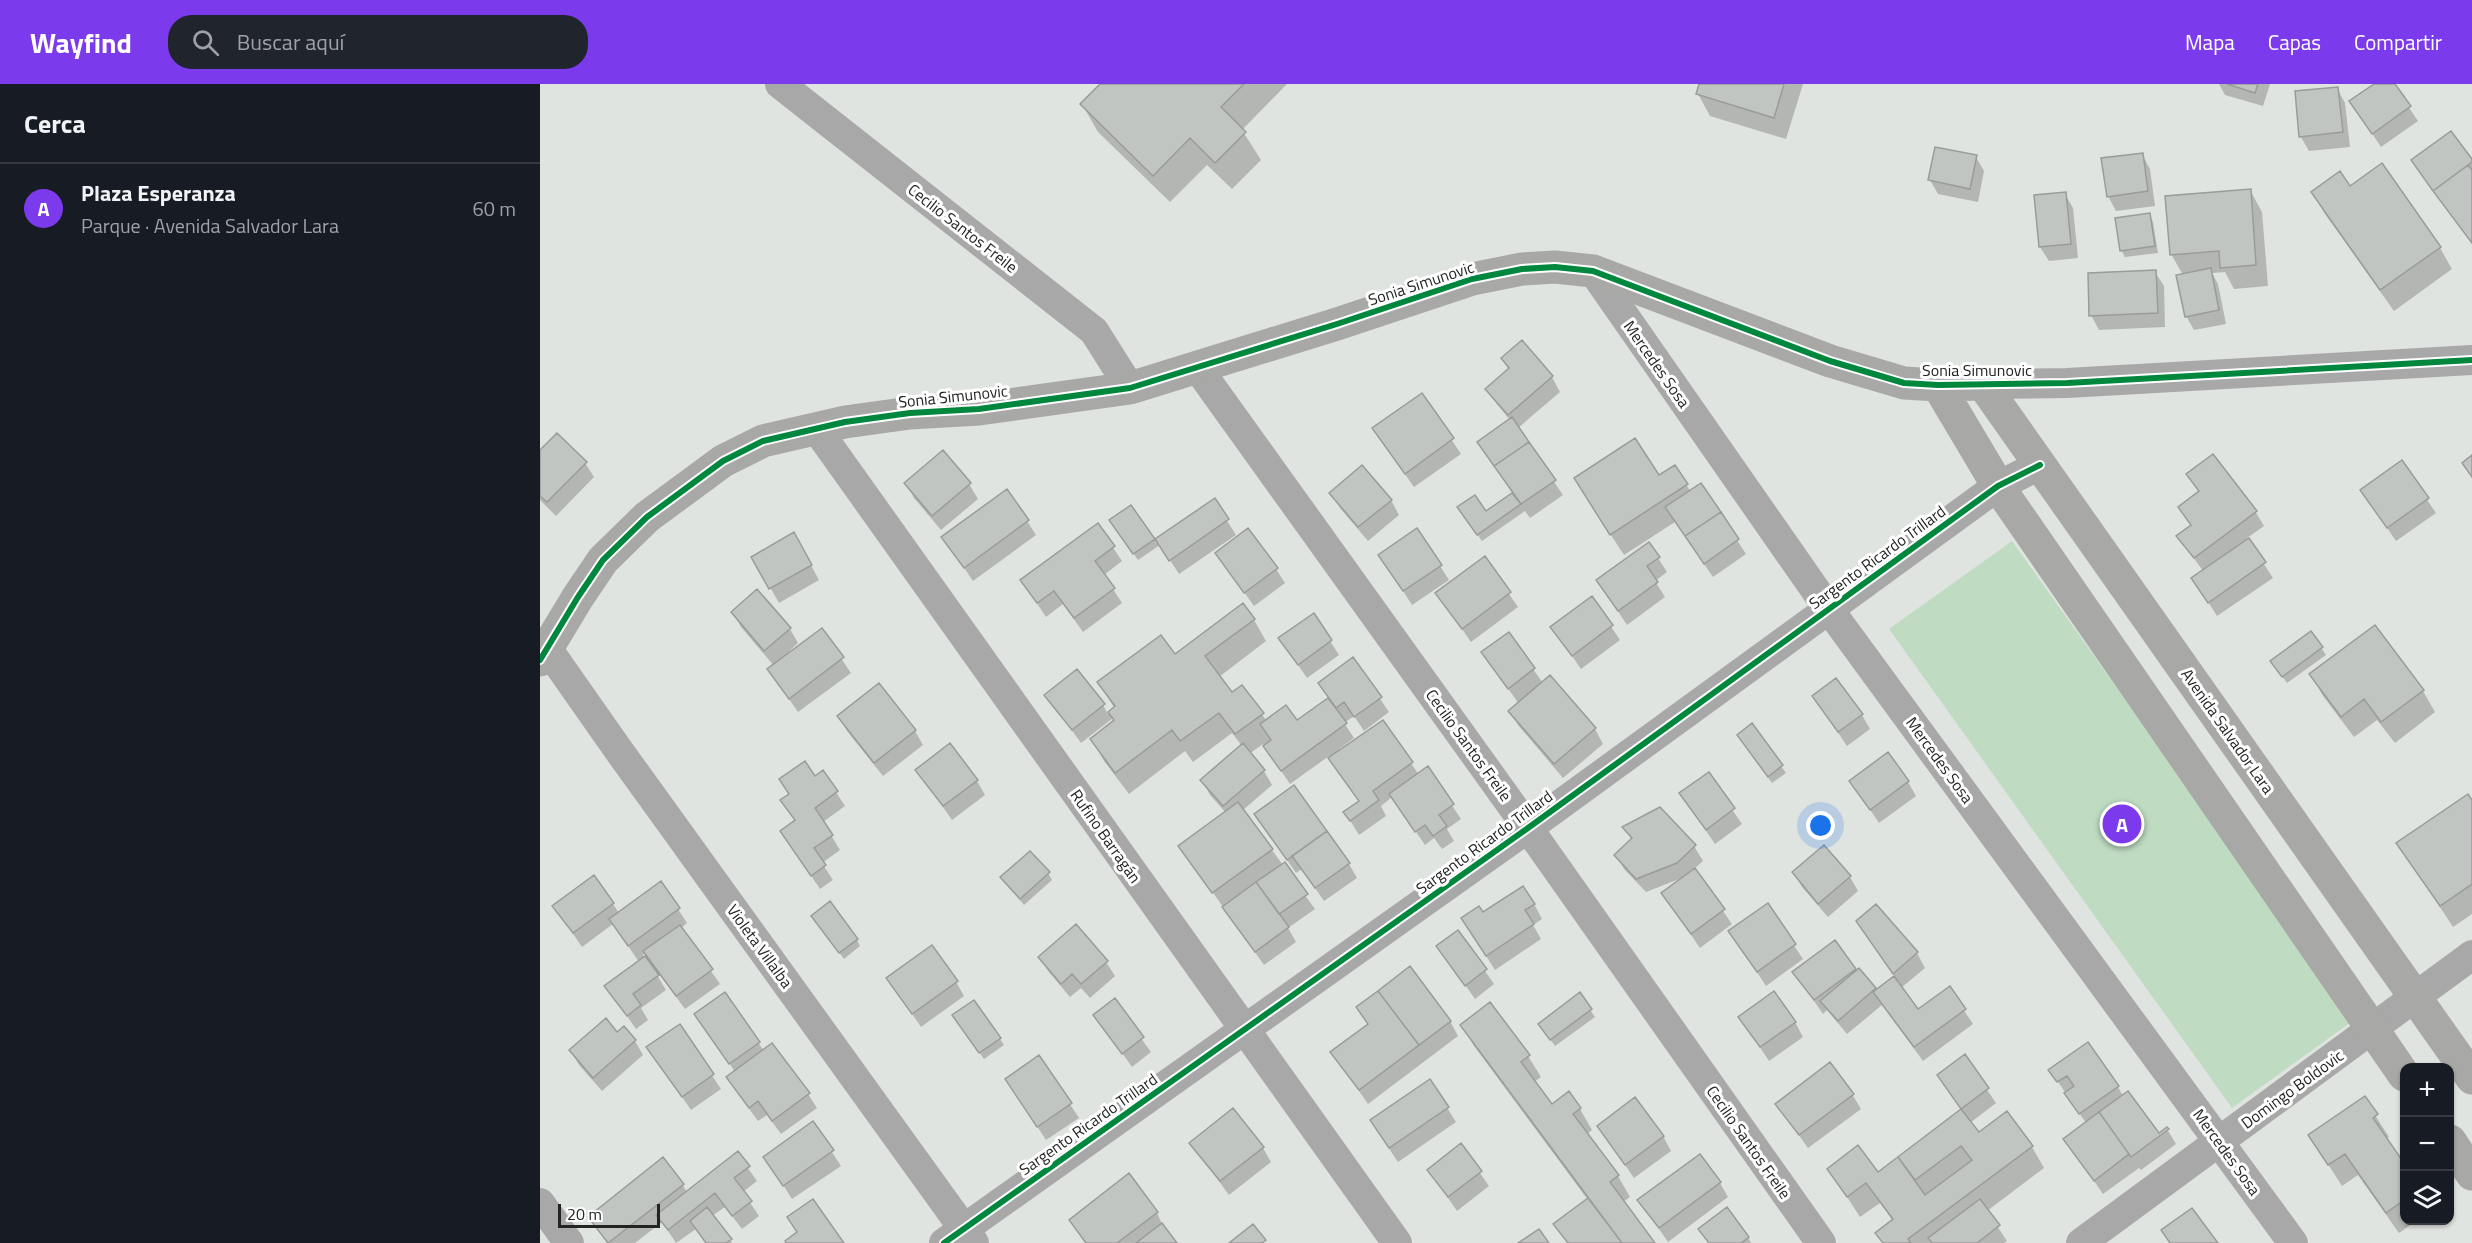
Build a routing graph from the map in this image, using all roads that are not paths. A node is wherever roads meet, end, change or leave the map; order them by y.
1 (780, 84) edge
2 (1593, 271) junction
3 (2472, 360) edge
4 (1197, 367) junction
5 (1983, 384) junction
6 (1938, 385) junction
7 (1130, 388) junction
8 (816, 428) junction
9 (2040, 465) junction
10 (1998, 486) junction
11 (1828, 608) junction
12 (544, 654) edge
13 (1528, 828) junction
14 (2472, 955) edge
15 (2414, 996) junction
16 (2374, 1029) junction
17 (1244, 1030) junction
18 (2400, 1069) edge
19 (2472, 1078) edge
20 (2220, 1142) junction
21 (2454, 1147) edge
22 (2472, 1174) edge
23 (540, 1203) edge
24 (960, 1238) edge
25 (569, 1243) edge
26 (1397, 1243) edge
27 (1821, 1243) edge
28 (2081, 1243) edge
29 (2294, 1243) edge

1 - 7 street, Cecilio Santos Freile
2 - 4 street, Sonia Simunovic
2 - 6 street, Sonia Simunovic
2 - 11 street, Mercedes Sosa
3 - 5 street, Sonia Simunovic
4 - 7 street, Sonia Simunovic
4 - 13 street, Cecilio Santos Freile
5 - 6 street, Sonia Simunovic
5 - 9 street, Avenida Salvador Lara
6 - 10 street
7 - 8 street, Sonia Simunovic
8 - 12 street, Sonia Simunovic
8 - 17 street, Rufino Barragán
9 - 10 street, Sargento Ricardo Trillard
9 - 15 street, Avenida Salvador Lara
10 - 11 street, Sargento Ricardo Trillard
10 - 16 street
11 - 13 street, Sargento Ricardo Trillard
11 - 20 street, Mercedes Sosa
12 - 24 street, Violeta Villalba
13 - 17 street, Sargento Ricardo Trillard
13 - 27 street, Cecilio Santos Freile
14 - 15 street, Domingo Boldovic
15 - 16 street, Domingo Boldovic
15 - 19 street, Avenida Salvador Lara
16 - 18 street
16 - 20 street, Domingo Boldovic
17 - 24 street, Sargento Ricardo Trillard
17 - 26 street, Rufino Barragán
20 - 28 street, Domingo Boldovic
20 - 29 street, Mercedes Sosa
21 - 22 street
23 - 25 street

